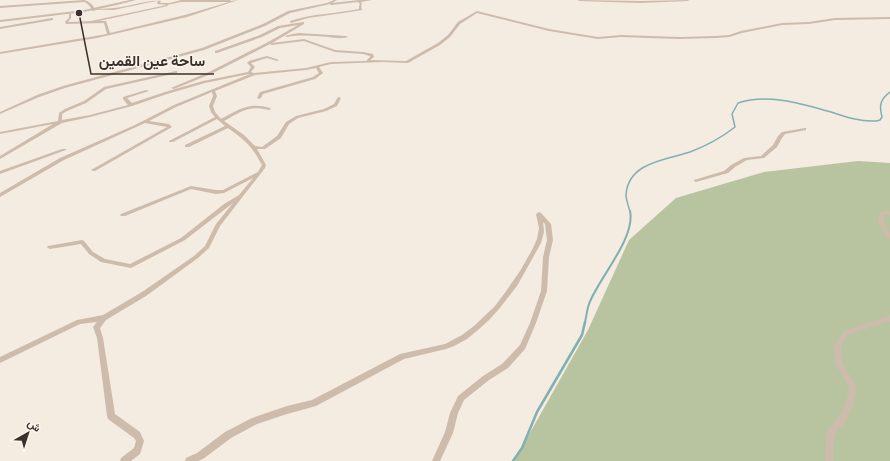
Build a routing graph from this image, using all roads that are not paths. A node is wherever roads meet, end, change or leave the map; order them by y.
1 (69, 0) edge
2 (134, 0) edge
3 (336, 0) edge
4 (371, 0) edge
5 (579, 0) edge
6 (688, 0) edge
7 (236, 1) edge
8 (359, 1) junction
9 (60, 2) junction
10 (173, 4) junction
11 (328, 4) junction
12 (0, 7) edge
13 (93, 10) junction
14 (75, 13) junction
15 (70, 14) junction
16 (890, 18) edge
17 (0, 21) edge
18 (92, 22) junction
19 (284, 26) junction
20 (0, 28) edge
21 (108, 34) junction
22 (346, 37) dead end
23 (271, 42) junction
24 (265, 45) junction
25 (216, 52) dead end
26 (0, 53) edge
27 (277, 60) dead end
28 (366, 62) junction
29 (317, 66) junction
30 (176, 72) dead end
31 (252, 73) junction
32 (147, 90) dead end
33 (213, 91) junction
34 (166, 93) junction
35 (259, 98) dead end
36 (339, 98) dead end
37 (131, 105) junction
38 (269, 109) dead end
39 (0, 113) edge
40 (220, 119) junction
41 (60, 122) junction
42 (146, 122) junction
43 (229, 126) junction
44 (805, 129) dead end
45 (0, 133) edge
46 (171, 141) dead end
47 (187, 146) dead end
48 (254, 147) junction
49 (64, 150) dead end
50 (0, 158) edge
51 (93, 170) dead end
52 (261, 171) junction
53 (0, 173) edge
54 (696, 180) dead end
55 (243, 194) junction
56 (0, 195) edge
57 (890, 213) edge
58 (123, 215) dead end
59 (890, 237) edge
60 (50, 246) dead end
61 (104, 318) junction
62 (890, 318) edge
63 (0, 360) edge
64 (124, 461) edge
65 (189, 461) edge
66 (436, 461) edge
67 (829, 461) edge

1 - 9 street
2 - 13 street
3 - 11 street
4 - 8 street
5 - 6 street
7 - 10 street
7 - 21 street
8 - 11 street
8 - 19 street
9 - 12 street
9 - 13 street
10 - 13 street
10 - 18 street
11 - 39 street
13 - 14 street
14 - 15 street
14 - 17 street
15 - 18 street
15 - 20 street
16 - 28 street
18 - 21 street
19 - 23 street
19 - 25 street
21 - 26 street
22 - 23 street
23 - 24 street
24 - 28 street
24 - 34 street
27 - 31 street
28 - 29 street
29 - 31 street
29 - 35 street
30 - 41 street
31 - 33 street
31 - 34 street
32 - 37 street
33 - 40 street
33 - 42 street
34 - 37 street
36 - 48 street
37 - 41 street
38 - 40 street
40 - 43 street
40 - 46 street
41 - 45 street
41 - 50 street
42 - 51 street
42 - 56 street
43 - 47 street
43 - 48 street
44 - 54 street
48 - 52 street
49 - 53 street
52 - 55 street
52 - 58 street
55 - 60 street
55 - 61 street
57 - 59 street
61 - 63 street
61 - 64 street
62 - 67 street
65 - 66 street

